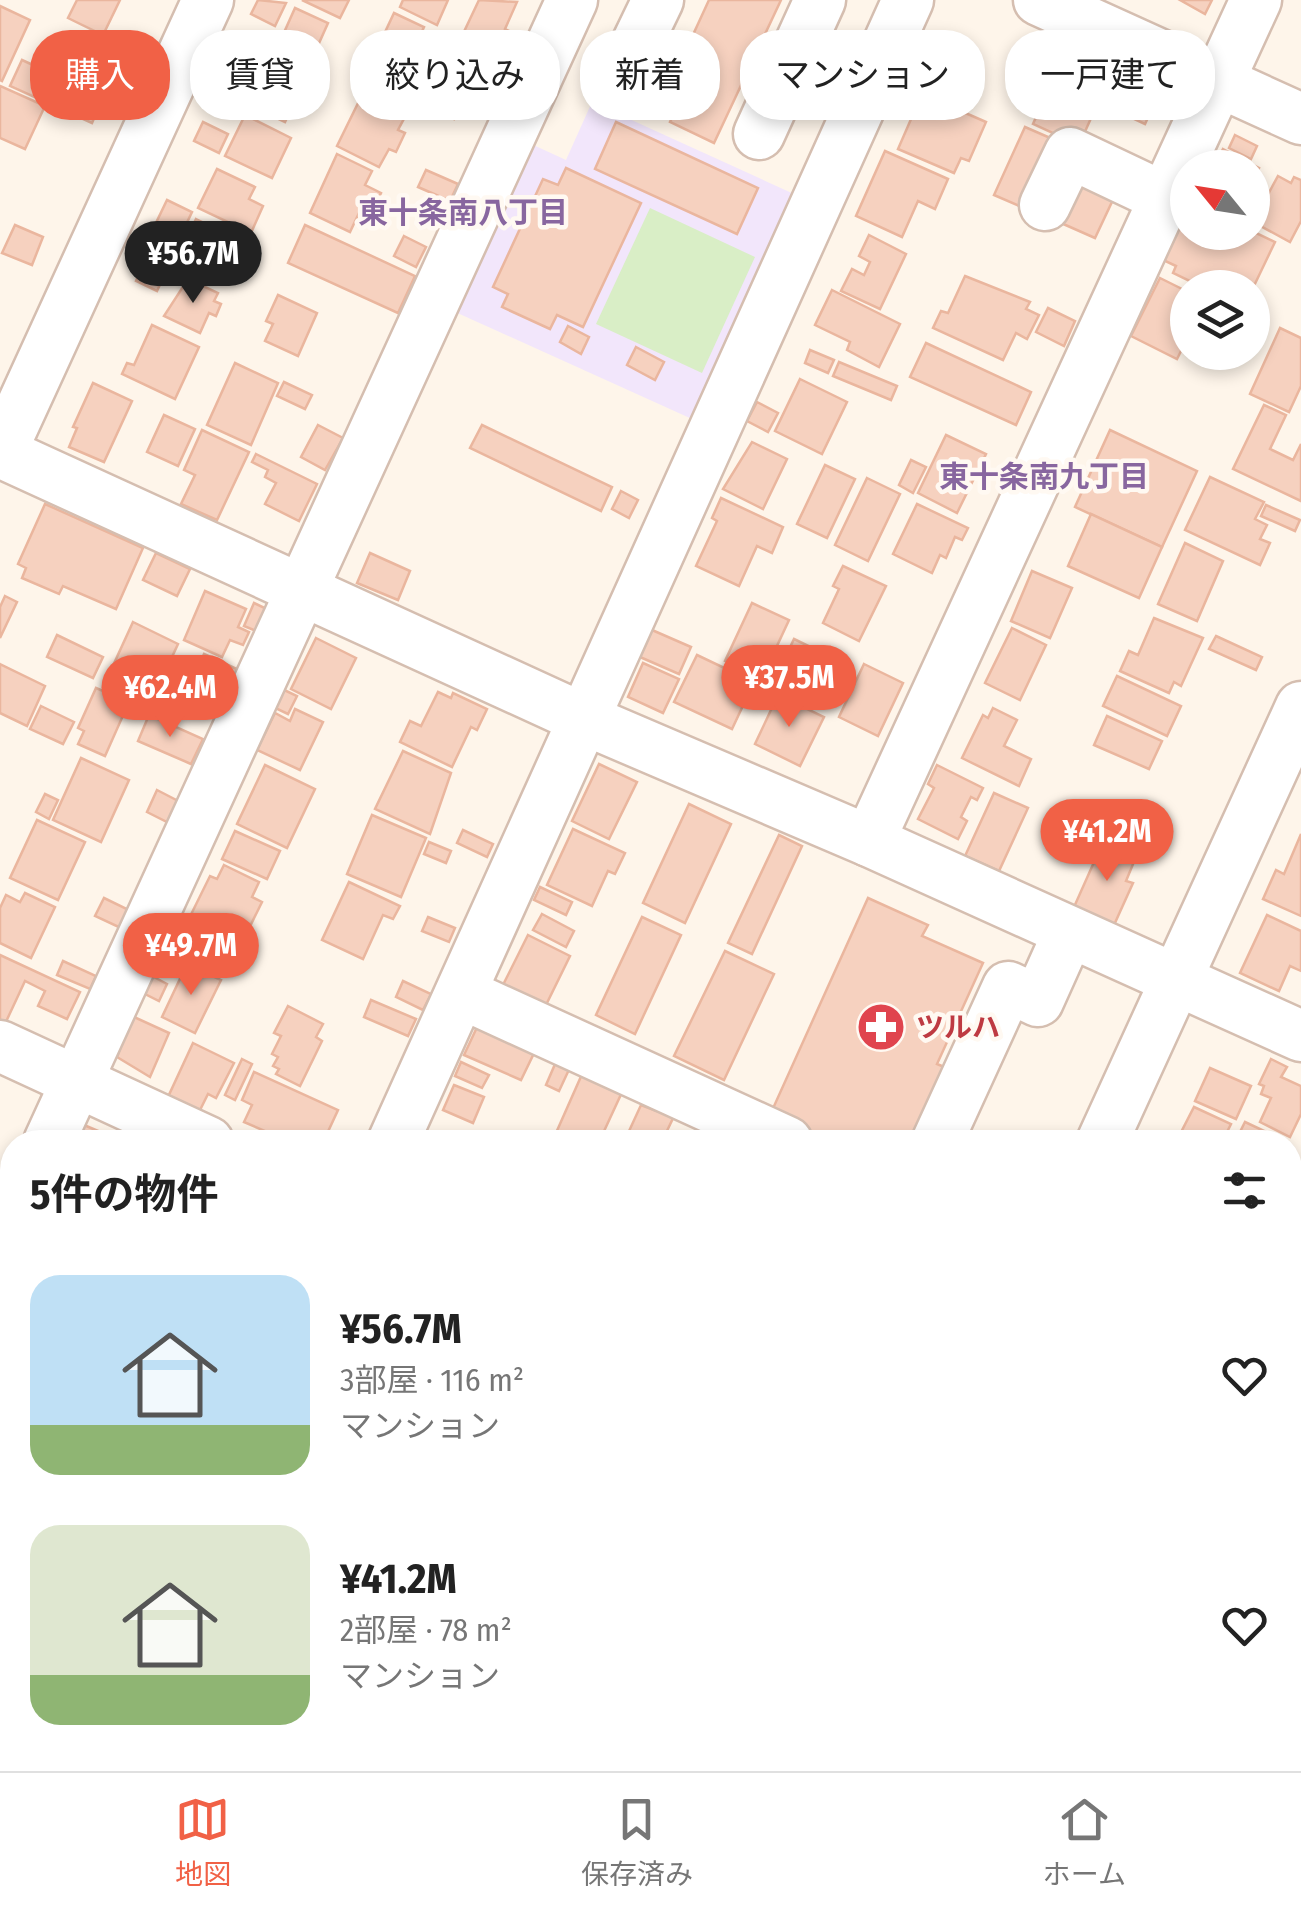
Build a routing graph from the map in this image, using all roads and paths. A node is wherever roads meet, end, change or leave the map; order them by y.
1 (208, 0) edge
2 (572, 0) edge
3 (658, 0) edge
4 (820, 0) edge
5 (908, 0) edge
6 (1039, 0) edge
7 (1256, 0) edge
8 (644, 30) edge
9 (1219, 82) junction
10 (1301, 119) edge
11 (759, 134) dead end
12 (1166, 198) junction
13 (1045, 205) dead end
14 (0, 453) edge
15 (301, 588) junction
16 (1301, 707) edge
17 (586, 720) junction
18 (868, 841) junction
19 (1069, 932) junction
20 (1177, 980) junction
21 (461, 992) junction
22 (1301, 1036) edge
23 (0, 1046) edge
24 (77, 1081) junction
25 (55, 1130) edge
26 (182, 1130) edge
27 (398, 1130) edge
28 (761, 1130) edge
29 (942, 1130) edge
30 (1108, 1130) edge

1 - 14 street
2 - 15 street
3 - 8 street
4 - 11 street
5 - 17 street
6 - 9 street
7 - 9 street
9 - 10 street
9 - 12 street
12 - 13 street
12 - 18 street
14 - 15 street
15 - 17 street
15 - 24 street
16 - 20 street
17 - 18 street
17 - 21 street
18 - 19 street
19 - 20 street
19 - 29 street
20 - 22 street
20 - 30 street
21 - 27 street
21 - 28 street
23 - 24 street
24 - 25 street
24 - 26 street

